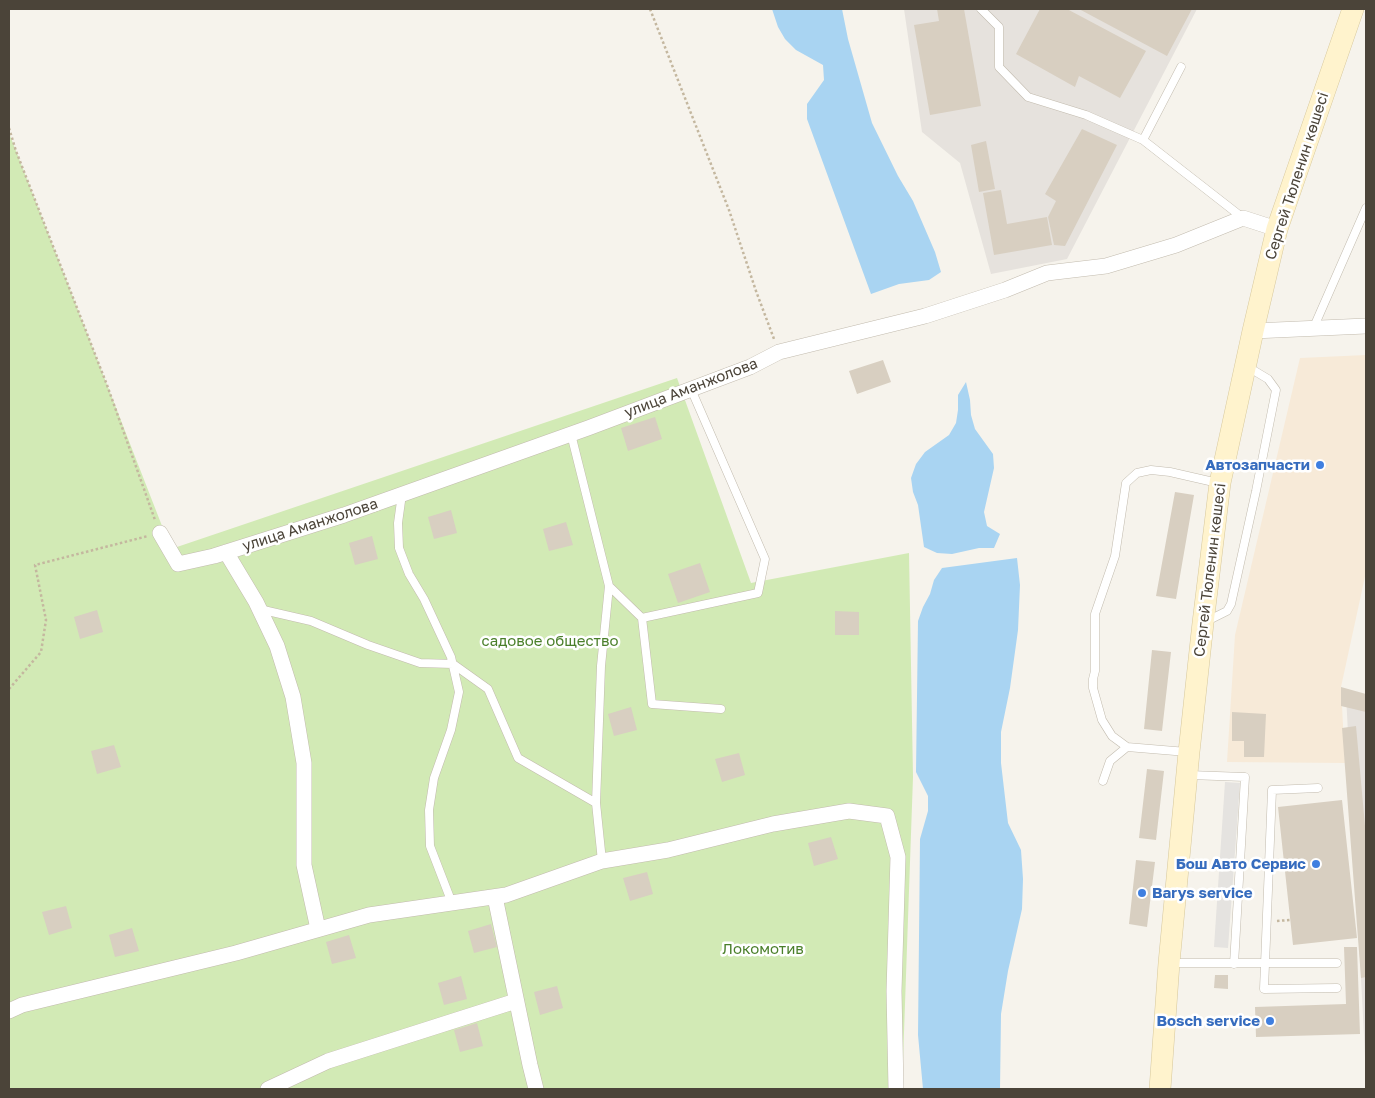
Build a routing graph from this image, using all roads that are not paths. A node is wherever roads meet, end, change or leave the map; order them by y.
1 (981, 9) edge
2 (1353, 9) edge
3 (1181, 67) dead end
4 (1143, 140) junction
5 (1366, 208) edge
6 (1243, 218) junction
7 (1277, 229) junction
8 (1366, 326) edge
9 (1313, 329) junction
10 (1253, 331) junction
11 (1246, 366) junction
12 (690, 389) junction
13 (571, 434) junction
14 (1220, 484) junction
15 (402, 494) junction
16 (160, 533) road end
17 (226, 552) junction
18 (609, 586) junction
19 (259, 609) junction
20 (642, 618) junction
21 (1203, 623) junction
22 (453, 664) junction
23 (721, 709) dead end
24 (1127, 747) junction
25 (1190, 752) junction
26 (1187, 775) junction
27 (1103, 781) dead end
28 (1318, 788) dead end
29 (596, 803) junction
30 (602, 861) junction
31 (495, 897) junction
32 (452, 903) junction
33 (318, 929) junction
34 (1169, 963) junction
35 (1337, 963) dead end
36 (1234, 964) junction
37 (1265, 964) junction
38 (1337, 988) dead end
39 (516, 1001) junction
40 (9, 1011) edge
41 (268, 1089) edge
42 (536, 1089) edge
43 (896, 1089) edge
44 (1160, 1089) edge

1 - 4 lane
2 - 7 main road, Сергей Тюленин көшесі
3 - 4 lane
4 - 6 lane
5 - 9 lane
6 - 7 street
6 - 12 street, улица Аманжолова
7 - 10 main road, Сергей Тюленин көшесі
8 - 9 street
9 - 10 street
10 - 11 main road, Сергей Тюленин көшесі
11 - 14 main road, Сергей Тюленин көшесі
11 - 21 lane
12 - 13 street, улица Аманжолова
12 - 20 lane
13 - 15 street, улица Аманжолова
13 - 18 lane
14 - 21 main road, Сергей Тюленин көшесі
14 - 24 lane
15 - 17 street, улица Аманжолова
15 - 22 lane
16 - 17 street, улица Аманжолова
17 - 19 street
18 - 20 lane
18 - 29 lane
19 - 22 lane
19 - 33 street
20 - 23 lane
21 - 25 main road, Сергей Тюленин көшесі
22 - 29 lane
22 - 32 lane
24 - 25 lane
24 - 27 lane
25 - 26 main road, Сергей Тюленин көшесі
26 - 34 main road, Сергей Тюленин көшесі
26 - 36 lane
28 - 37 lane
29 - 30 lane
30 - 31 street
30 - 43 street
31 - 32 street
31 - 39 street
32 - 33 street
33 - 40 street
34 - 36 lane
34 - 44 main road, Сергей Тюленин көшесі
35 - 37 lane
36 - 37 lane
37 - 38 lane
39 - 41 street
39 - 42 street

